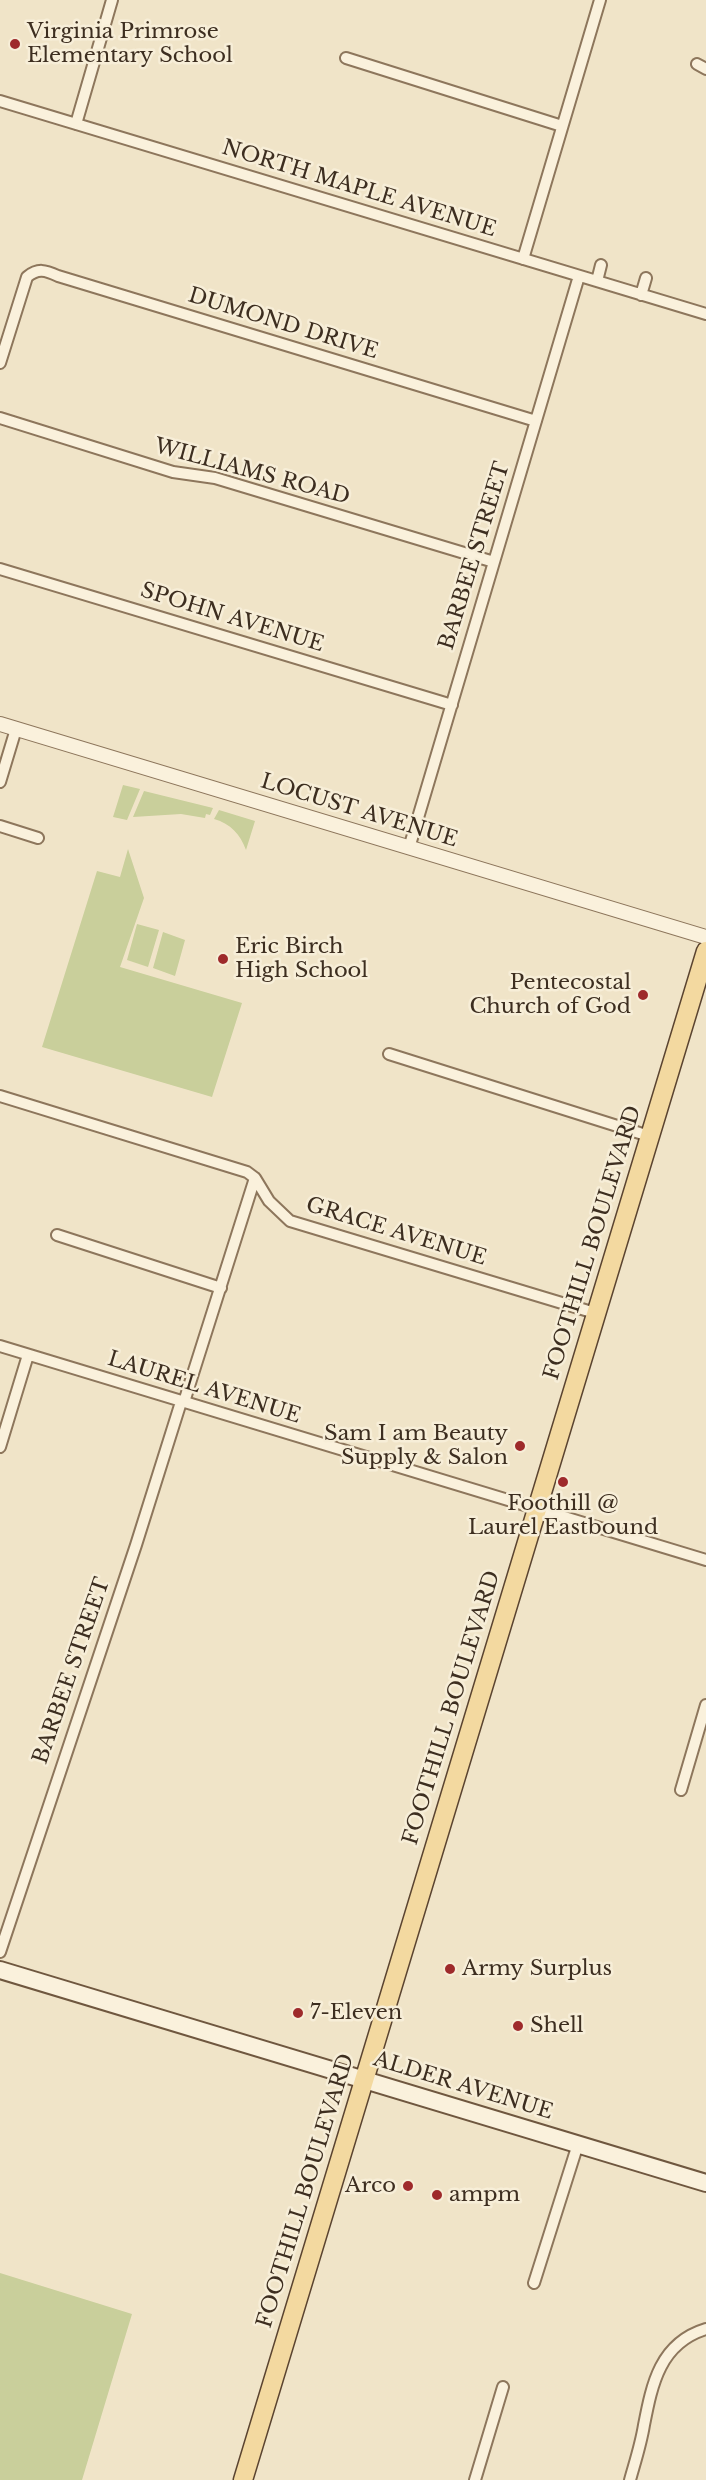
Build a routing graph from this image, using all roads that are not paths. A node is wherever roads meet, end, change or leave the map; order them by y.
1 (112, 0) edge
2 (600, 0) edge
3 (346, 58) dead end
4 (0, 101) edge
5 (76, 124) junction
6 (562, 126) junction
7 (523, 259) junction
8 (602, 265) dead end
9 (579, 276) junction
10 (646, 278) dead end
11 (597, 281) junction
12 (641, 295) junction
13 (706, 314) edge
14 (0, 363) edge
15 (0, 418) edge
16 (536, 421) junction
17 (494, 562) junction
18 (0, 569) edge
19 (452, 705) junction
20 (0, 724) edge
21 (16, 729) junction
22 (0, 782) edge
23 (0, 826) edge
24 (38, 838) dead end
25 (409, 848) junction
26 (706, 937) edge
27 (706, 951) edge
28 (389, 1054) dead end
29 (0, 1096) edge
30 (649, 1137) junction
31 (255, 1178) junction
32 (57, 1235) dead end
33 (221, 1288) junction
34 (595, 1313) junction
35 (0, 1346) edge
36 (28, 1355) junction
37 (183, 1402) junction
38 (0, 1447) edge
39 (535, 1510) junction
40 (706, 1560) edge
41 (706, 1705) edge
42 (681, 1790) dead end
43 (0, 1952) edge
44 (0, 1970) edge
45 (363, 2079) junction
46 (578, 2144) junction
47 (706, 2183) edge
48 (534, 2283) dead end
49 (706, 2329) edge
50 (503, 2387) dead end
51 (243, 2480) edge
52 (474, 2480) edge
53 (630, 2480) edge

1 - 5 street
2 - 6 street
3 - 6 street
4 - 5 street, NORTH MAPLE AVENUE
5 - 7 street, NORTH MAPLE AVENUE
6 - 7 street
7 - 9 street, NORTH MAPLE AVENUE
8 - 11 street
9 - 11 street, NORTH MAPLE AVENUE
9 - 16 street, BARBEE STREET
10 - 12 street
11 - 12 street, NORTH MAPLE AVENUE
12 - 13 street, NORTH MAPLE AVENUE
14 - 16 street, DUMOND DRIVE
15 - 17 street, WILLIAMS ROAD
16 - 17 street, BARBEE STREET
17 - 19 street, BARBEE STREET
18 - 19 street, SPOHN AVENUE
19 - 25 street, BARBEE STREET
20 - 21 street, LOCUST AVENUE
21 - 22 street
21 - 25 street, LOCUST AVENUE
23 - 24 street
25 - 26 street, LOCUST AVENUE
27 - 30 main road, FOOTHILL BOULEVARD
28 - 30 street
29 - 31 street
30 - 34 main road, FOOTHILL BOULEVARD
31 - 33 street, BARBEE STREET
31 - 34 street, GRACE AVENUE
32 - 33 street
33 - 37 street, BARBEE STREET
34 - 39 main road, FOOTHILL BOULEVARD
35 - 36 street, LAUREL AVENUE
36 - 37 street, LAUREL AVENUE
36 - 38 street
37 - 39 street, LAUREL AVENUE
37 - 43 street, BARBEE STREET
39 - 40 street, LAUREL AVENUE
39 - 45 main road, FOOTHILL BOULEVARD
41 - 42 street
44 - 45 main road, ALDER AVENUE
45 - 46 main road, ALDER AVENUE
45 - 51 main road, FOOTHILL BOULEVARD
46 - 47 main road, ALDER AVENUE
46 - 48 street
49 - 53 street
50 - 52 street

